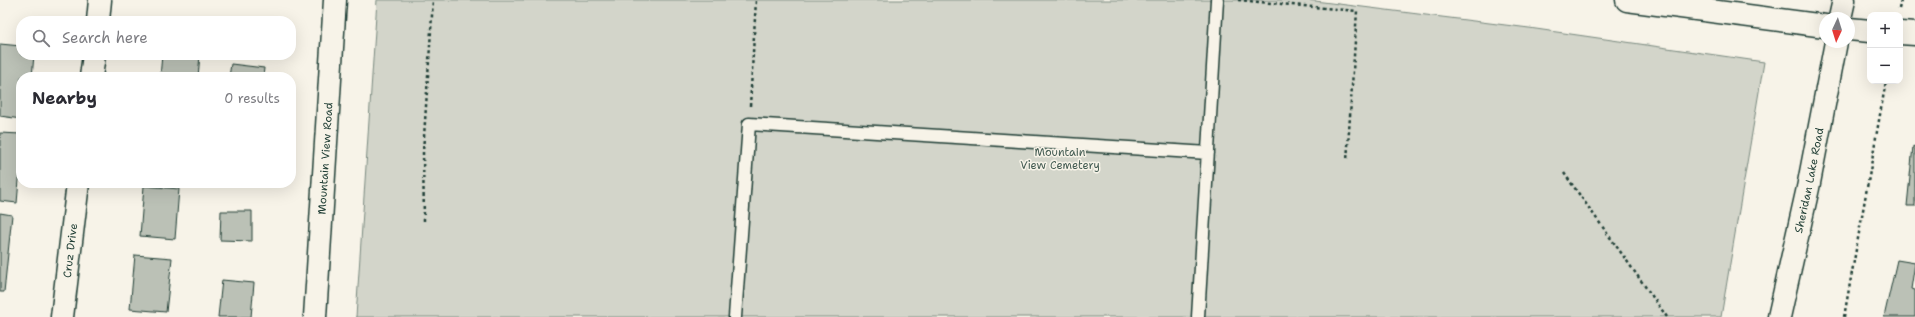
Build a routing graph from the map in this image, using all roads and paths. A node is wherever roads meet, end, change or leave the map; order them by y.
1 (100, 0) edge
2 (335, 0) edge
3 (433, 0) edge
4 (756, 0) edge
5 (1217, 0) edge
6 (1238, 0) edge
7 (1627, 0) edge
8 (1844, 0) edge
9 (1841, 12) edge
10 (98, 16) edge
11 (1819, 25) edge
12 (1855, 30) edge
13 (1867, 31) edge
14 (1903, 33) edge
15 (1915, 34) edge
16 (1835, 48) edge
17 (93, 60) edge
18 (92, 72) edge
19 (1885, 84) edge
20 (749, 124) junction
21 (1208, 153) junction
22 (1347, 161) dead end
23 (1564, 173) dead end
24 (77, 188) edge
25 (424, 221) dead end
26 (62, 317) edge
27 (315, 317) edge
28 (734, 317) edge
29 (1198, 317) edge
30 (1667, 317) edge
31 (1779, 317) edge
32 (1844, 317) edge

1 - 10 street
2 - 27 street, Mountain View Road
3 - 25 path
4 - 20 path
5 - 21 lane
6 - 22 path
7 - 11 street
8 - 9 street
12 - 13 street
14 - 15 street
16 - 31 street, Sheridan Lake Road
17 - 18 street
19 - 32 path
20 - 21 lane
20 - 28 lane
21 - 29 lane
23 - 30 path
24 - 26 street, Cruz Drive

